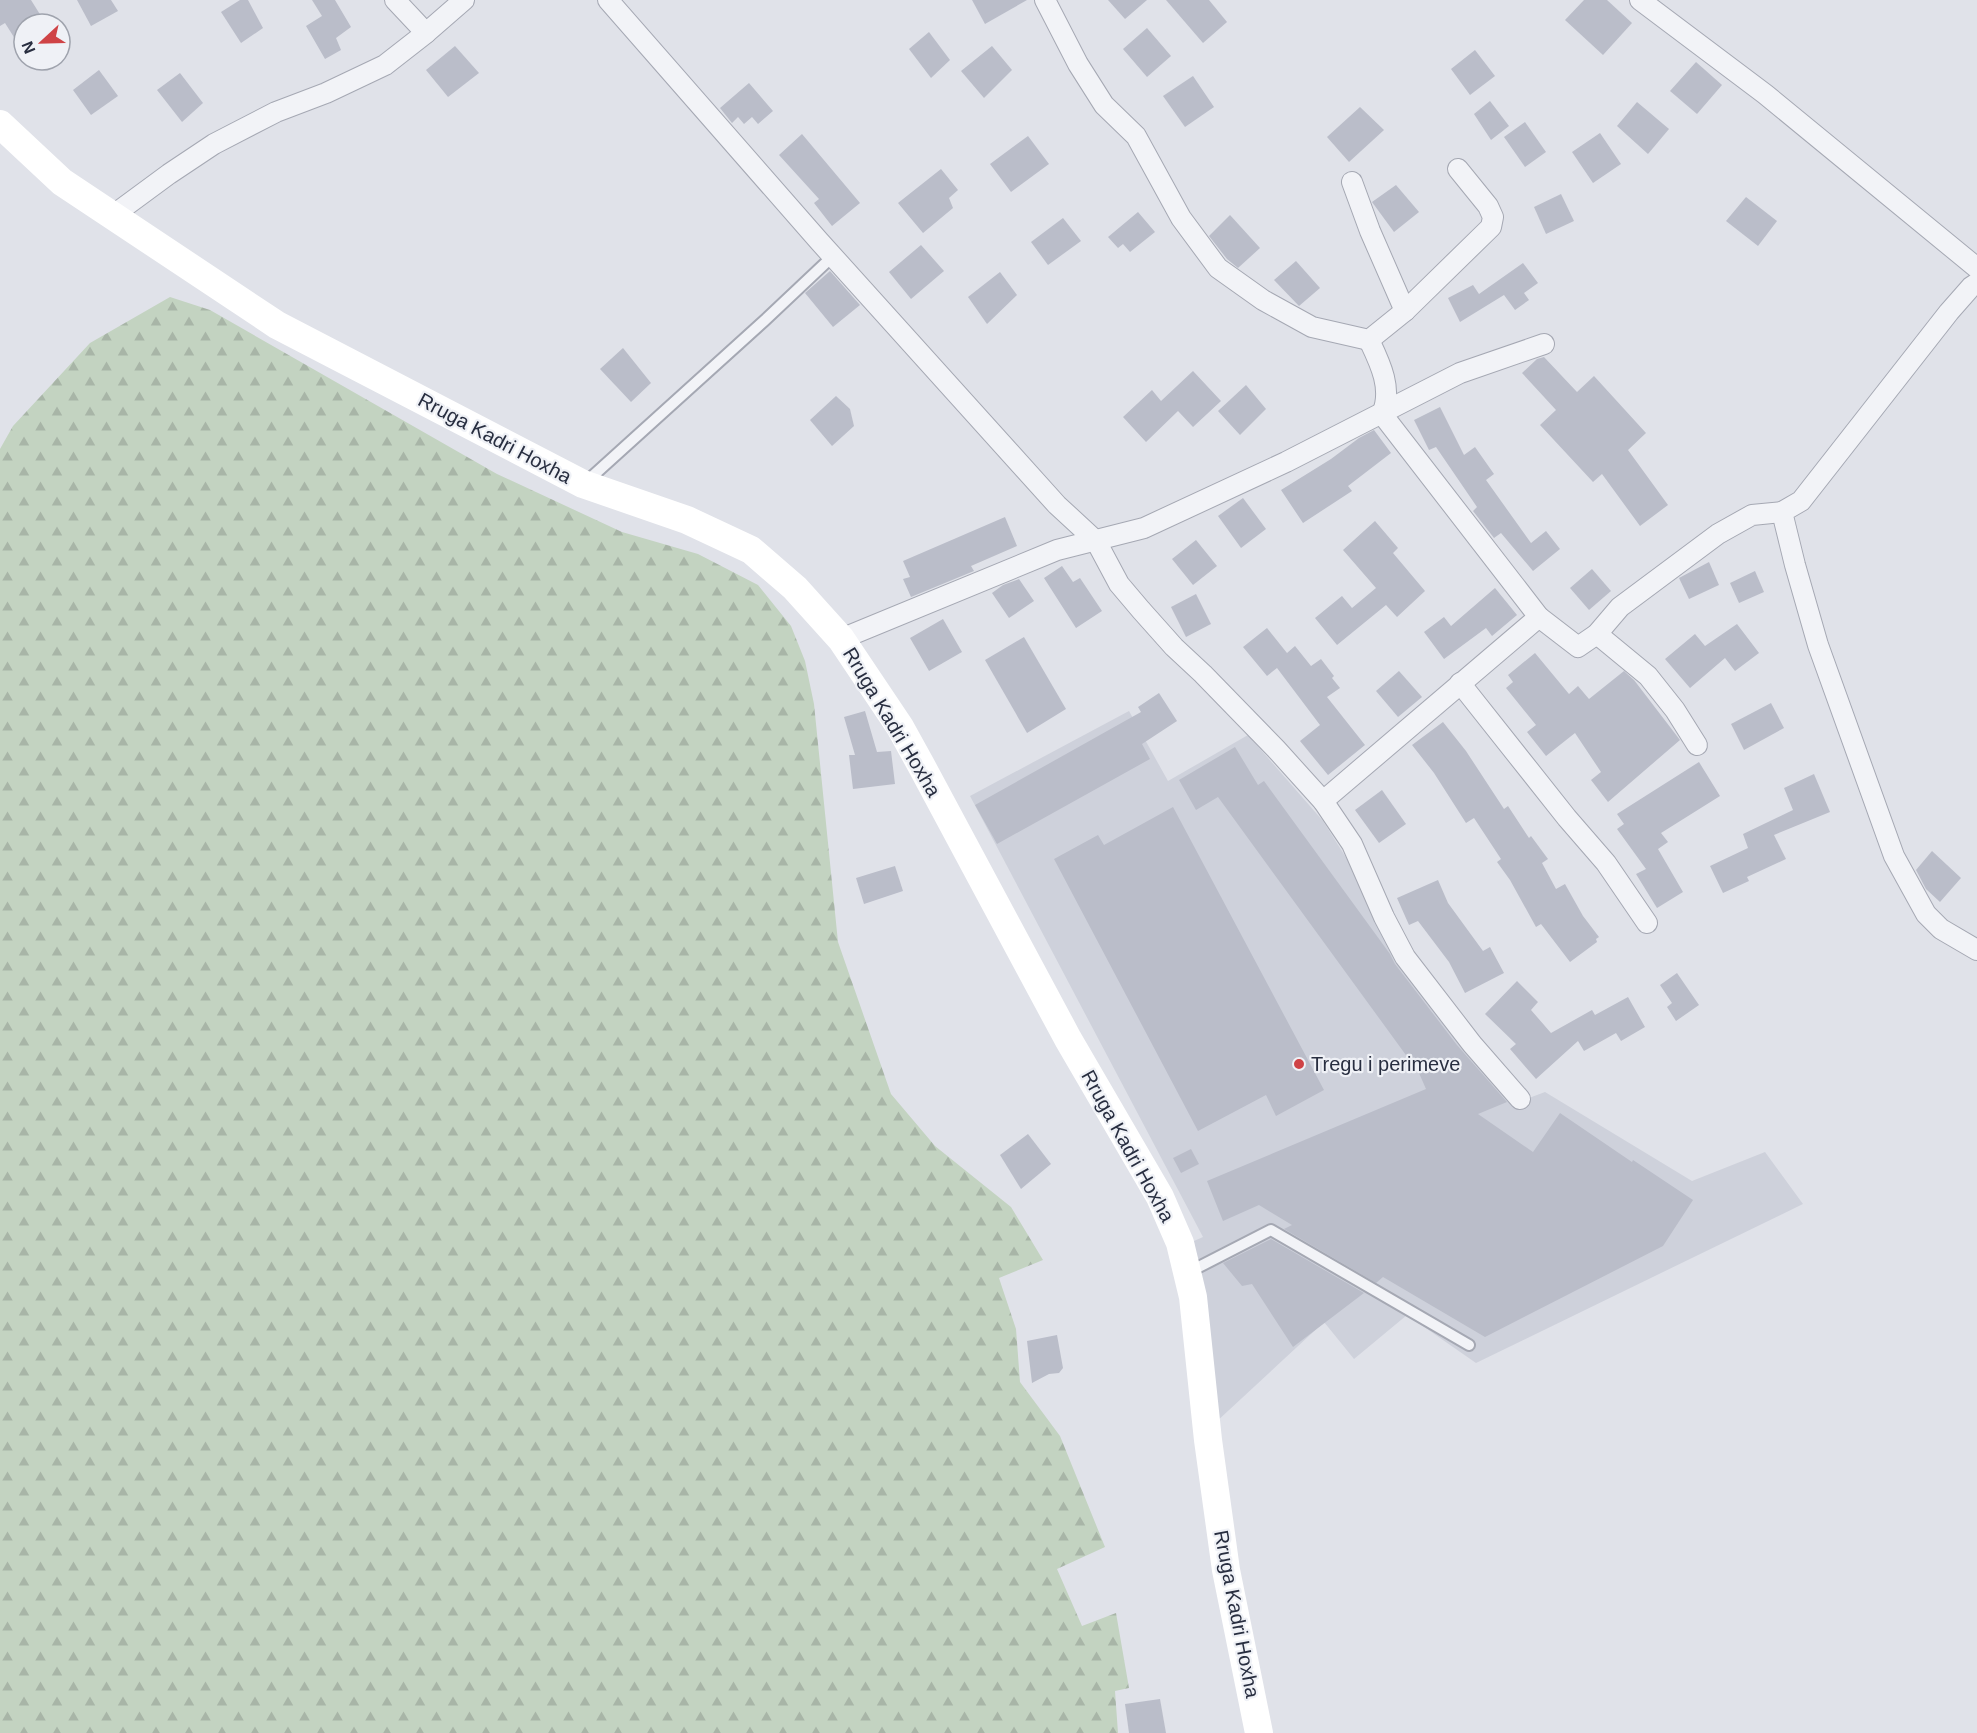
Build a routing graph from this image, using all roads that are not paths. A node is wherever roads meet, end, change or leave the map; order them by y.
1 (395, 0) edge
2 (464, 0) edge
3 (608, 0) edge
4 (1045, 0) edge
5 (1640, 0) edge
6 (426, 33) junction
7 (0, 124) edge
8 (1458, 169) dead end
9 (1352, 182) dead end
10 (112, 216) junction
11 (834, 255) junction
12 (1977, 268) edge
13 (1977, 283) edge
14 (1405, 311) junction
15 (1369, 340) junction
16 (1544, 344) dead end
17 (1382, 414) junction
18 (583, 484) junction
19 (1782, 512) junction
20 (1096, 541) junction
21 (1539, 617) junction
22 (1597, 634) junction
23 (841, 639) junction
24 (1460, 683) junction
25 (1697, 746) dead end
26 (1323, 801) junction
27 (1647, 923) dead end
28 (1977, 950) edge
29 (1520, 1100) dead end
30 (1188, 1272) junction
31 (1469, 1345) dead end
32 (1259, 1733) edge

1 - 6 street
2 - 6 street
3 - 11 street
4 - 15 street
5 - 12 street
6 - 10 street
7 - 10 main road, Rruga Kadri Hoxha
8 - 14 street
9 - 14 street
10 - 18 main road, Rruga Kadri Hoxha
11 - 18 lane
11 - 20 street
13 - 19 street
14 - 15 street
15 - 17 street
16 - 17 street
17 - 20 street
17 - 21 street
18 - 23 main road, Rruga Kadri Hoxha
19 - 22 street
19 - 28 street
20 - 23 street
20 - 26 street
21 - 22 street
21 - 24 street
22 - 25 street
23 - 30 main road, Rruga Kadri Hoxha
24 - 26 street
24 - 27 street
26 - 29 street
30 - 31 lane
30 - 32 main road, Rruga Kadri Hoxha

